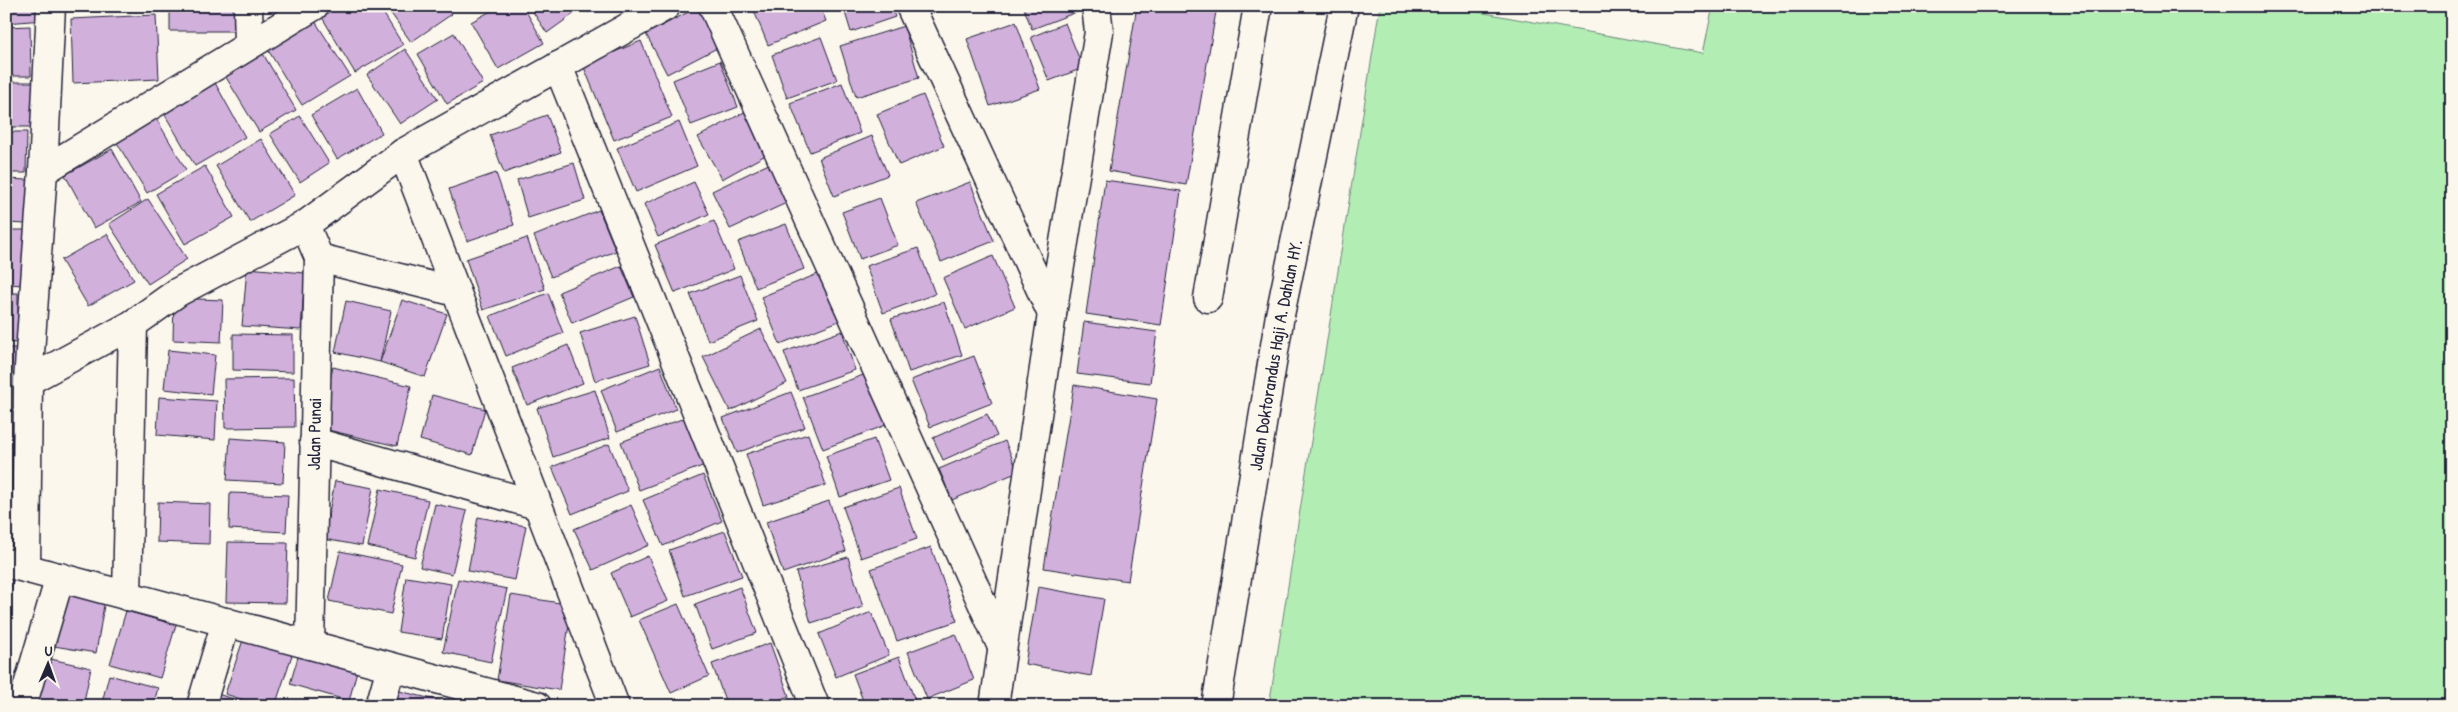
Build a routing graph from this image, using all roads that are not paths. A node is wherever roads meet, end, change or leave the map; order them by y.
1 (51, 6) edge
2 (248, 6) edge
3 (314, 6) edge
4 (666, 6) edge
5 (713, 6) edge
6 (910, 6) edge
7 (1096, 6) edge
8 (1258, 6) edge
9 (1344, 6) edge
10 (249, 44) junction
11 (558, 66) junction
12 (403, 153) junction
13 (43, 172) junction
14 (305, 225) junction
15 (319, 258) junction
16 (456, 292) junction
17 (1208, 298) dead end
18 (1052, 314) junction
19 (133, 324) junction
20 (28, 381) junction
21 (314, 442) junction
22 (537, 505) junction
23 (16, 566) edge
24 (60, 578) junction
25 (127, 596) junction
26 (226, 622) junction
27 (310, 645) junction
28 (1002, 647) junction
29 (391, 667) junction
30 (22, 706) edge
31 (201, 706) edge
32 (380, 706) edge
33 (537, 706) edge
34 (615, 706) edge
35 (815, 706) edge
36 (994, 706) edge
37 (1216, 706) edge

1 - 13 street
2 - 10 street
3 - 10 street
4 - 11 street
5 - 28 street
6 - 18 street
7 - 18 street
8 - 17 street
9 - 37 street, Jalan Doktorandus Haji A. Dahlan HY.
10 - 13 street
11 - 12 street
11 - 35 street
12 - 14 street
12 - 16 street
13 - 20 street
14 - 15 street, Jalan Punai
14 - 19 street
15 - 16 street
15 - 21 street, Jalan Punai
16 - 22 street
18 - 28 street
19 - 20 street
19 - 25 street
20 - 23 street
21 - 22 street
21 - 27 street, Jalan Punai
22 - 34 street
23 - 24 street
24 - 25 street
24 - 30 street
25 - 26 street
26 - 27 street
26 - 31 street
27 - 29 street
28 - 36 street
29 - 32 street
29 - 33 street

